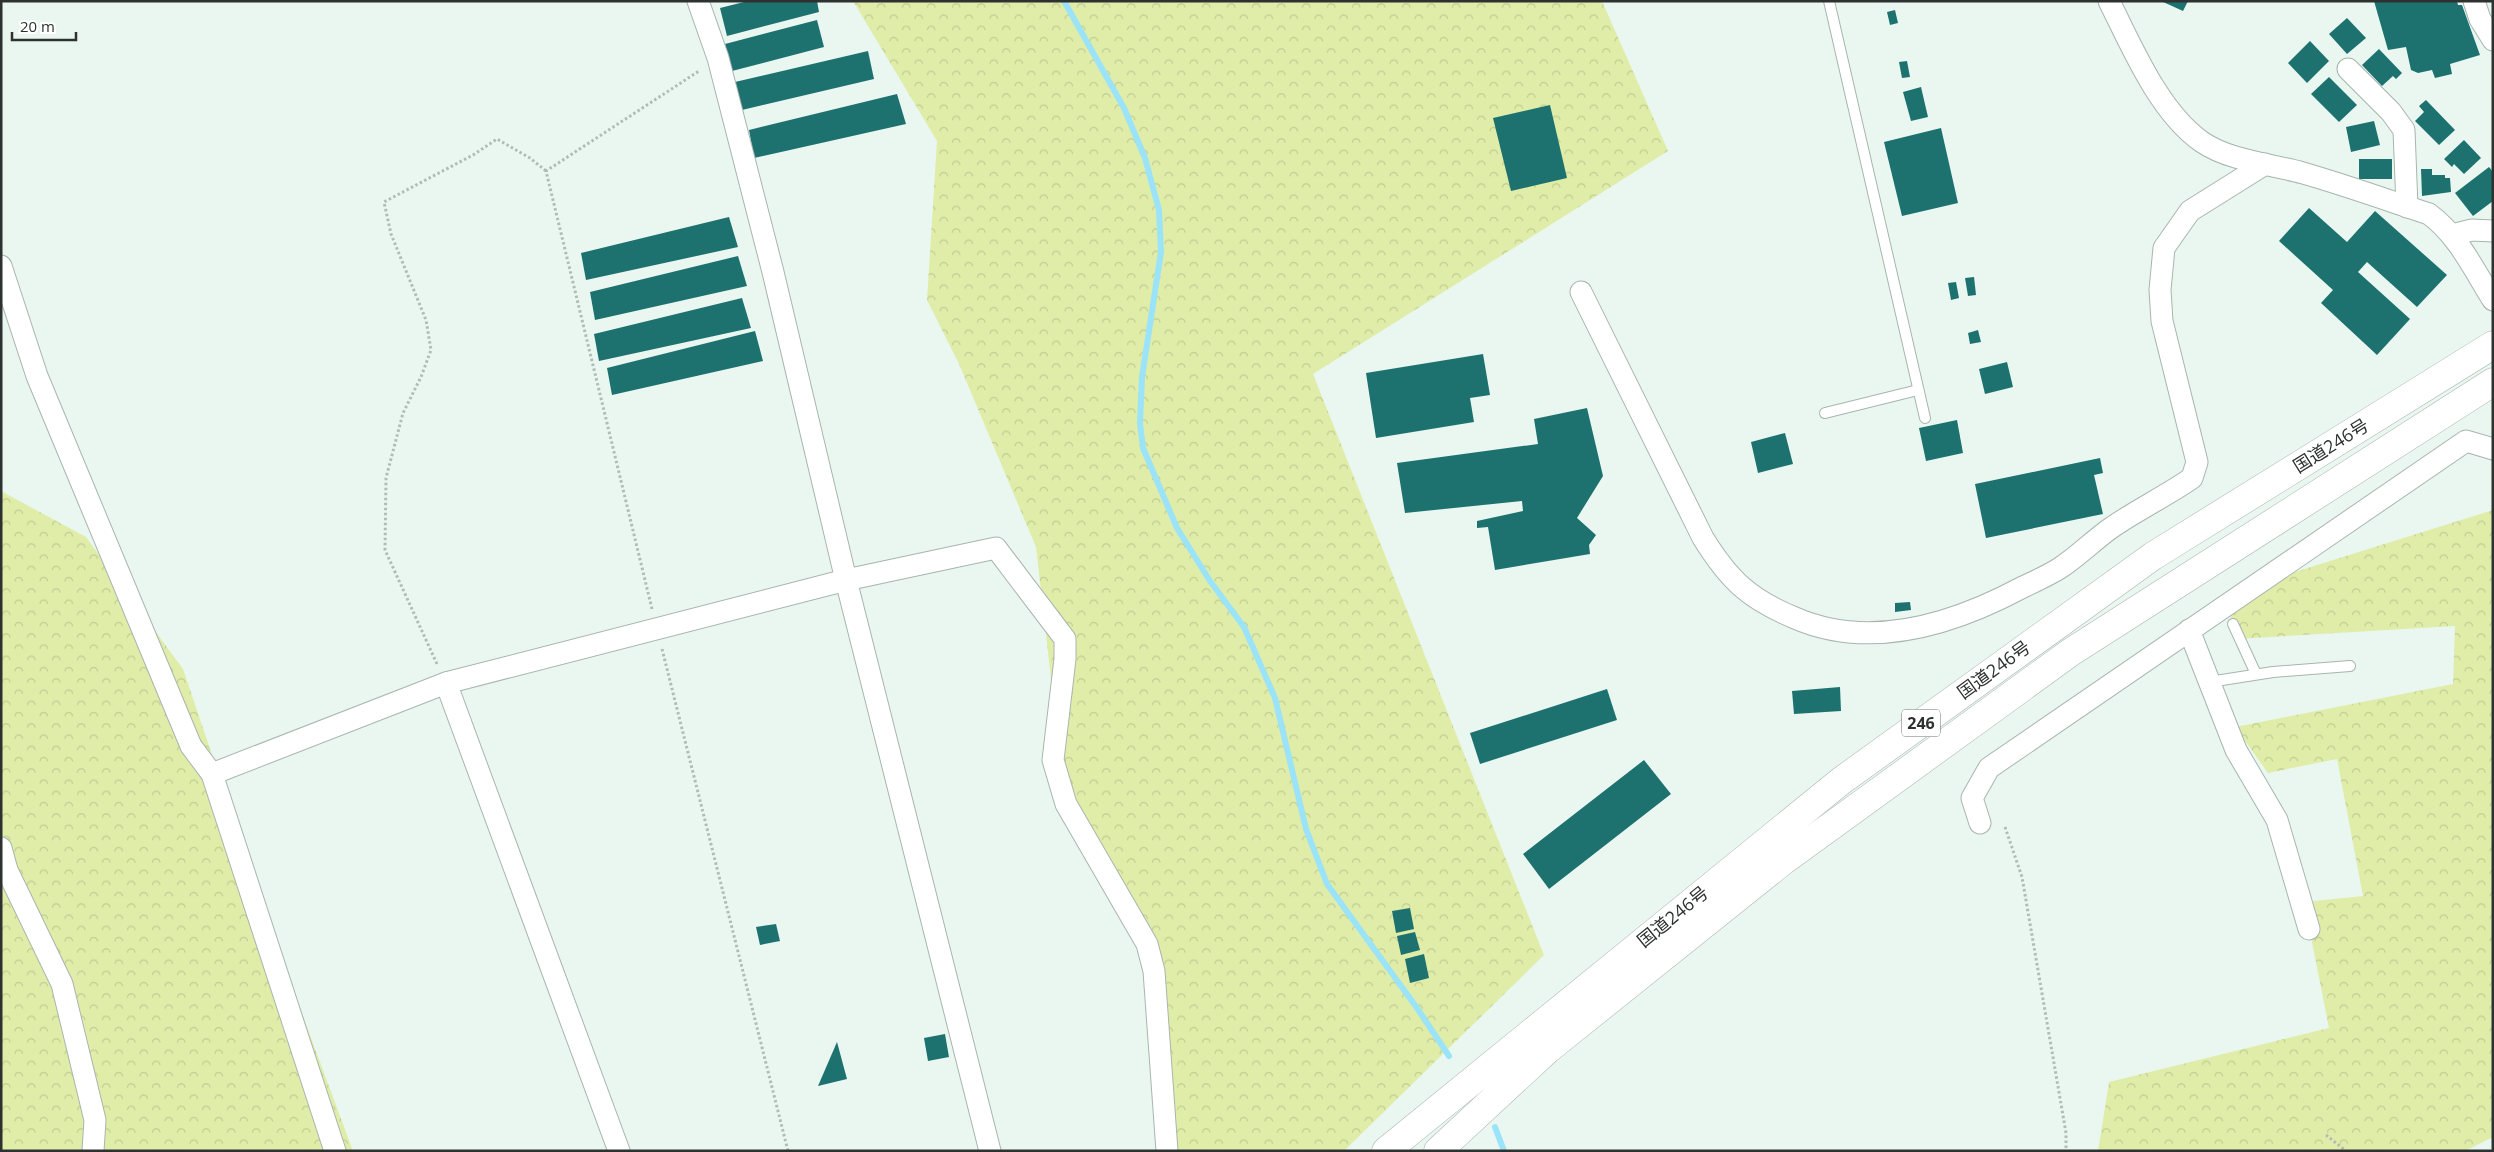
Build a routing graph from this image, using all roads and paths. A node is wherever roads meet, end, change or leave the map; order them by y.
1 (698, 1) edge
2 (1829, 1) edge
3 (2109, 1) edge
4 (2474, 1) edge
5 (2493, 40) edge
6 (718, 58) junction
7 (2348, 69) dead end
8 (2265, 164) junction
9 (546, 172) junction
10 (2407, 207) junction
11 (2493, 231) edge
12 (2452, 235) junction
13 (1, 266) edge
14 (1581, 292) dead end
15 (2493, 300) edge
16 (2493, 345) edge
17 (2493, 382) edge
18 (1918, 390) junction
19 (1824, 413) dead end
20 (1925, 418) dead end
21 (2493, 450) edge
22 (846, 580) junction
23 (2233, 624) dead end
24 (657, 628) junction
25 (2189, 630) junction
26 (2350, 666) dead end
27 (2256, 674) junction
28 (446, 682) junction
29 (2209, 682) junction
30 (212, 774) junction
31 (1980, 823) dead end
32 (2005, 827) dead end
33 (1, 848) edge
34 (2309, 929) dead end
35 (2326, 1135) dead end
36 (93, 1151) edge
37 (335, 1151) edge
38 (619, 1151) edge
39 (788, 1151) edge
40 (990, 1151) edge
41 (1167, 1151) edge
42 (1386, 1151) edge
43 (1438, 1151) edge
44 (2066, 1151) edge
45 (2346, 1151) edge

1 - 6 street
2 - 18 lane
3 - 8 street
4 - 5 street
6 - 9 path
6 - 22 street
7 - 10 street
8 - 10 street
8 - 14 street
9 - 24 path
9 - 28 path
10 - 12 street
11 - 12 street
12 - 15 street
13 - 30 street
16 - 42 highway, 国道246号 / 246
17 - 43 highway, 国道246号 / 246
18 - 19 lane
18 - 20 lane
21 - 25 street
22 - 24 street
22 - 40 street
22 - 41 street
23 - 27 lane
24 - 28 street
24 - 39 path
25 - 29 street
25 - 31 street
26 - 27 lane
27 - 29 lane
28 - 30 street
28 - 38 street
29 - 34 street
30 - 37 street
32 - 44 path
33 - 36 street
35 - 45 path

